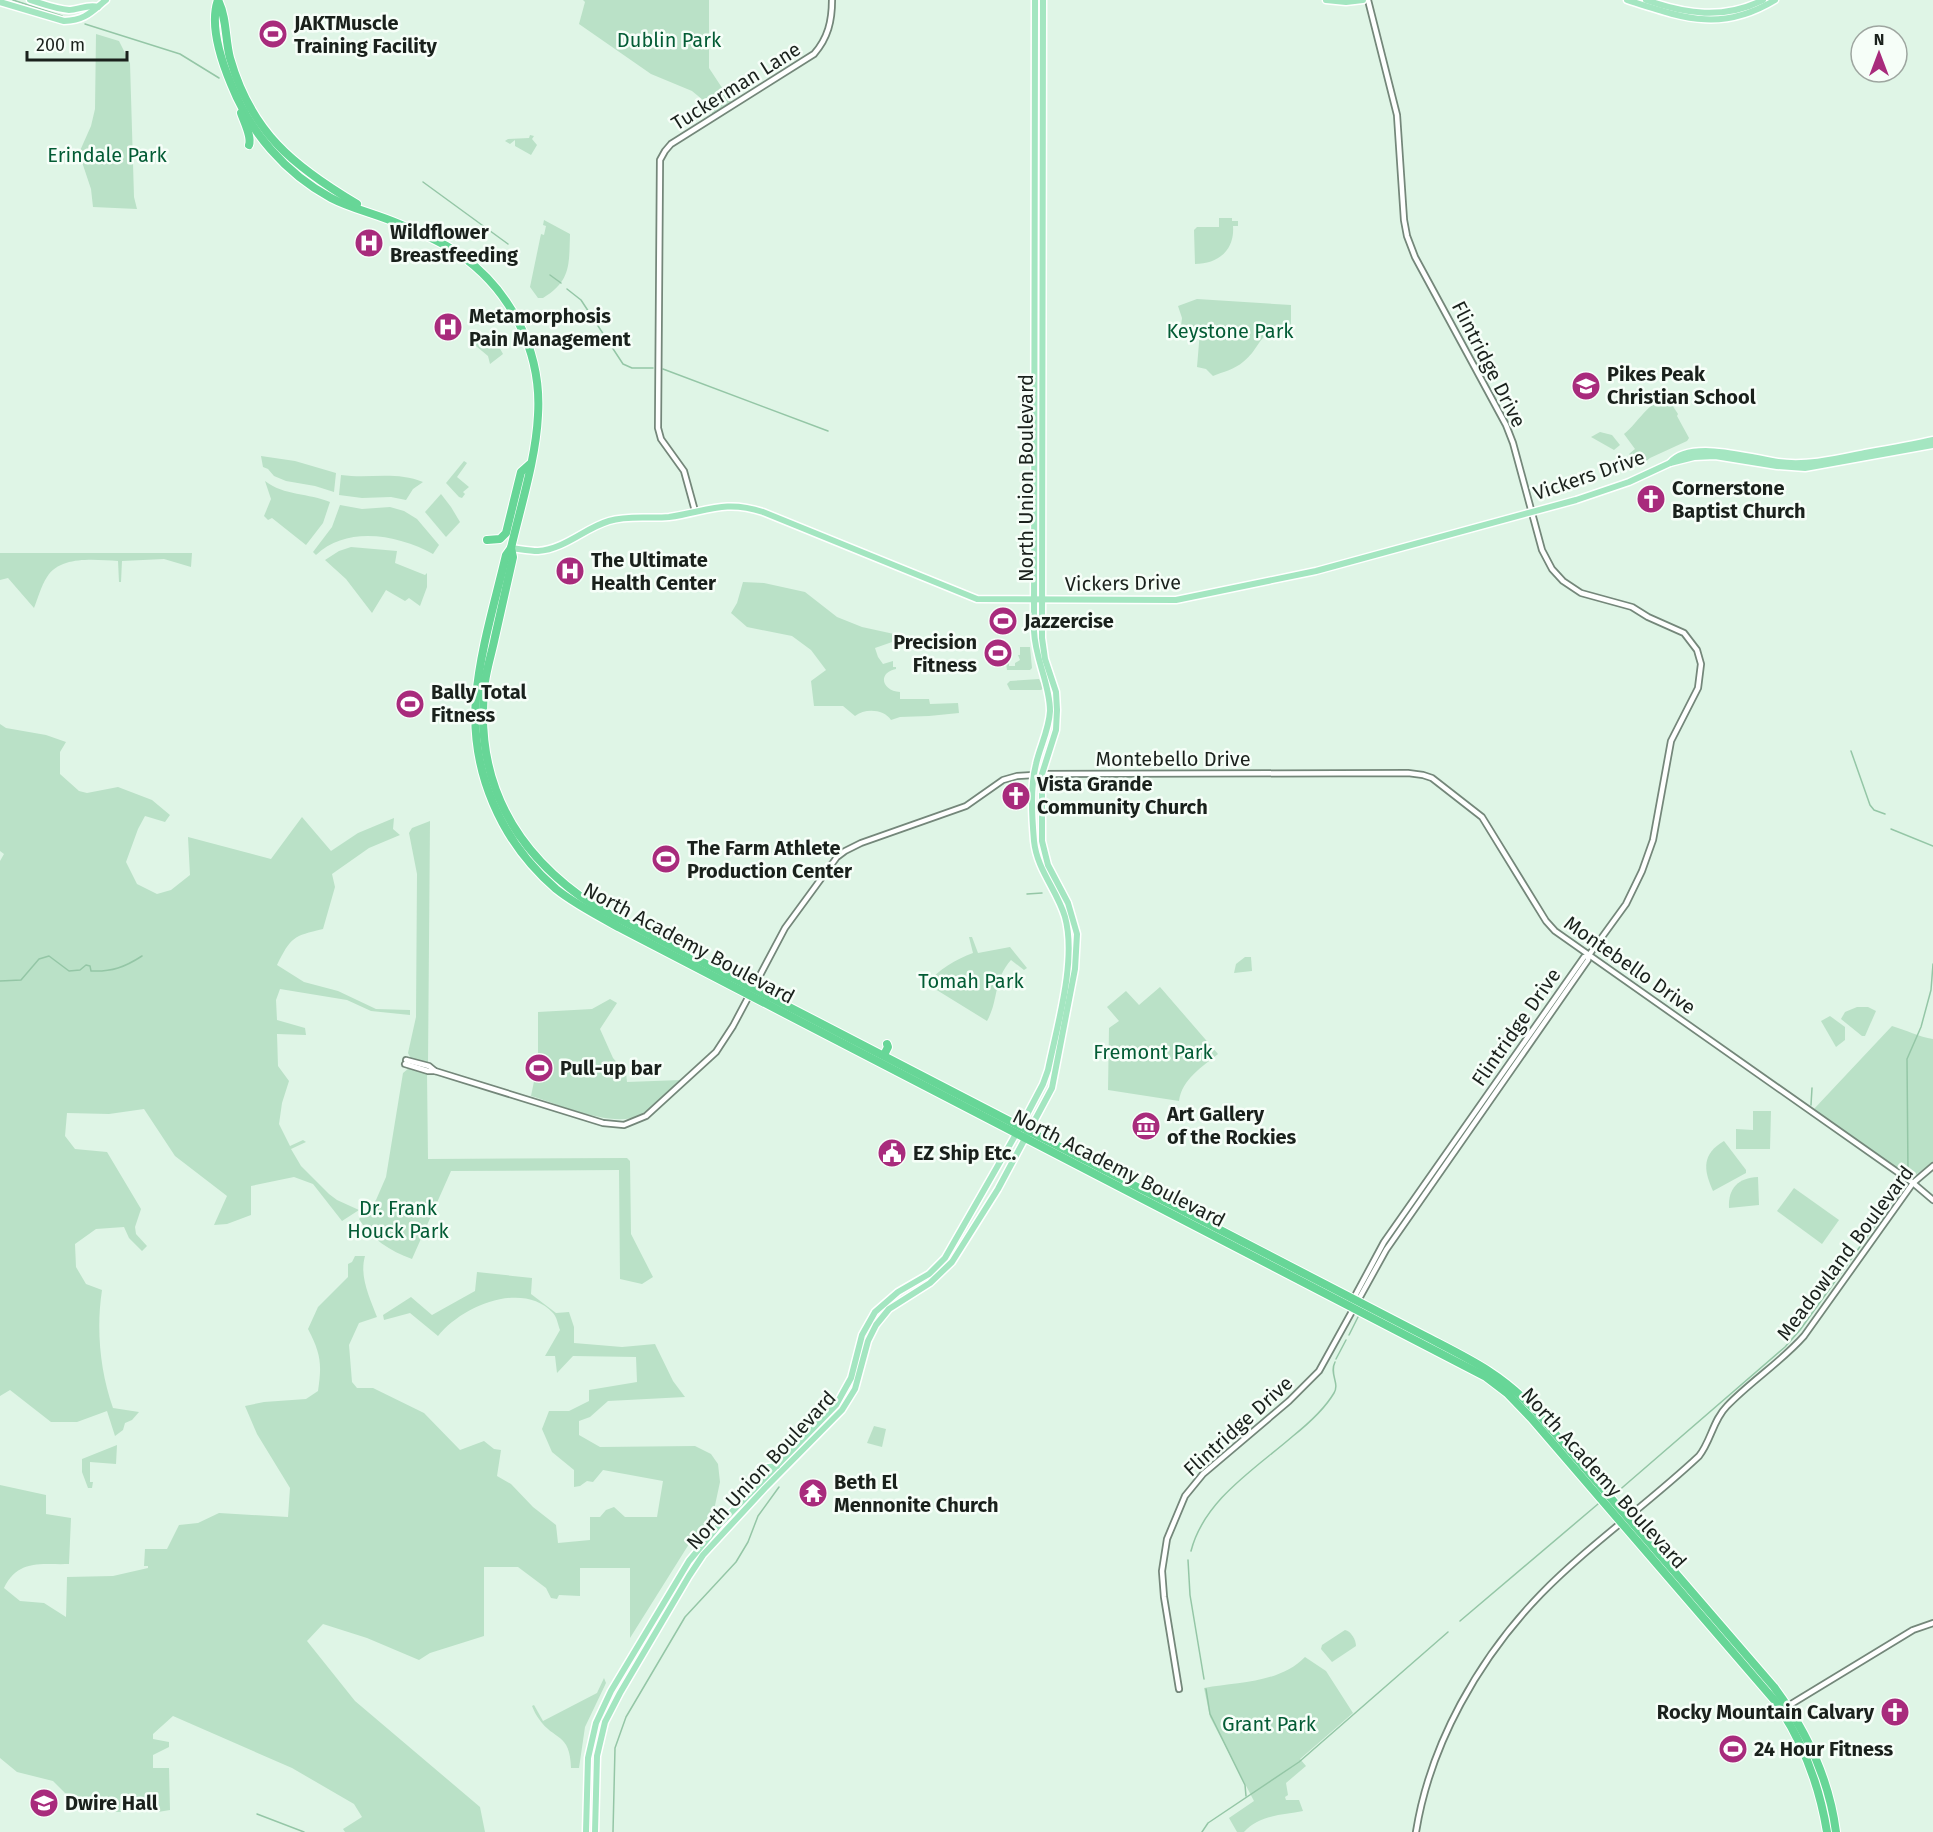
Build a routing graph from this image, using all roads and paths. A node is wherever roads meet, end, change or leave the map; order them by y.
1 (30, 0) edge
2 (106, 0) edge
3 (218, 0) edge
4 (832, 0) edge
5 (1035, 0) edge
6 (1043, 0) edge
7 (1326, 0) edge
8 (1363, 0) edge
9 (1368, 0) edge
10 (1628, 0) edge
11 (1646, 0) edge
12 (1763, 0) edge
13 (1775, 0) edge
14 (0, 2) edge
15 (98, 7) junction
16 (234, 92) junction
17 (275, 142) junction
18 (266, 144) junction
19 (249, 145) dead end
20 (371, 212) junction
21 (1933, 440) edge
22 (1933, 445) edge
23 (1670, 463) junction
24 (530, 464) junction
25 (1034, 504) junction
26 (695, 511) junction
27 (1531, 512) junction
28 (1042, 532) junction
29 (488, 540) dead end
30 (511, 548) junction
31 (1034, 600) junction
32 (1042, 600) junction
33 (495, 603) junction
34 (495, 640) junction
35 (1041, 670) junction
36 (1056, 692) junction
37 (476, 698) junction
38 (486, 754) junction
39 (1034, 774) junction
40 (1042, 774) junction
41 (1589, 955) junction
42 (752, 991) junction
43 (406, 1062) dead end
44 (1021, 1126) junction
45 (1030, 1131) junction
46 (1017, 1134) junction
47 (1026, 1139) junction
48 (1933, 1166) edge
49 (1913, 1183) junction
50 (1933, 1200) edge
51 (1355, 1304) junction
52 (777, 1465) junction
53 (760, 1468) dead end
54 (767, 1476) junction
55 (765, 1488) junction
56 (1625, 1519) junction
57 (1933, 1623) edge
58 (656, 1631) junction
59 (618, 1680) junction
60 (1179, 1689) dead end
61 (1785, 1709) junction
62 (598, 1749) junction
63 (586, 1832) edge
64 (596, 1832) edge
65 (1416, 1832) edge
66 (1827, 1832) edge
67 (1836, 1832) edge

1 - 15 main road
2 - 15 main road
3 - 16 highway, North Academy Boulevard
3 - 17 highway, North Academy Boulevard
4 - 26 street, Tuckerman Lane
5 - 25 main road, North Union Boulevard
6 - 28 main road, North Union Boulevard
7 - 8 main road
9 - 27 street, Flintridge Drive
10 - 13 main road
11 - 12 main road
14 - 15 main road
16 - 18 highway, North Academy Boulevard
16 - 19 highway
17 - 18 highway
17 - 20 highway, North Academy Boulevard
18 - 20 highway, North Academy Boulevard
20 - 24 highway, North Academy Boulevard
21 - 23 main road, Vickers Drive
22 - 23 main road, Vickers Drive
23 - 27 main road, Vickers Drive
24 - 29 highway
24 - 30 highway, North Academy Boulevard
25 - 28 main road
25 - 31 main road, North Union Boulevard
26 - 30 main road, Vickers Drive
26 - 31 main road, Vickers Drive
27 - 32 main road, Vickers Drive
27 - 41 street, Flintridge Drive
28 - 32 main road, North Union Boulevard
30 - 33 highway, North Academy Boulevard
30 - 34 highway, North Academy Boulevard
31 - 32 main road, Vickers Drive
31 - 35 main road, North Union Boulevard
32 - 36 main road, North Union Boulevard
33 - 34 main road
33 - 37 highway, North Academy Boulevard
34 - 38 highway, North Academy Boulevard
35 - 36 main road
35 - 39 main road, North Union Boulevard
36 - 40 main road, North Union Boulevard
37 - 38 highway
37 - 42 highway, North Academy Boulevard
38 - 42 highway, North Academy Boulevard
39 - 42 street
39 - 44 main road, North Union Boulevard
40 - 41 street, Montebello Drive
40 - 45 main road, North Union Boulevard
41 - 49 street, Montebello Drive
41 - 51 street, Flintridge Drive
42 - 43 street
42 - 44 highway, North Academy Boulevard
42 - 46 highway, North Academy Boulevard
44 - 45 highway, North Academy Boulevard
44 - 46 main road, North Union Boulevard
45 - 47 main road, North Union Boulevard
45 - 51 highway, North Academy Boulevard
46 - 47 highway, North Academy Boulevard
46 - 52 main road, North Union Boulevard
47 - 51 highway, North Academy Boulevard
47 - 55 main road, North Union Boulevard
48 - 49 street, Meadowland Boulevard
49 - 50 street, Montebello Drive
49 - 56 street, Meadowland Boulevard
51 - 56 highway, North Academy Boulevard
51 - 60 street, Flintridge Drive
52 - 53 main road
52 - 54 main road, North Union Boulevard
54 - 55 main road
54 - 59 main road, North Union Boulevard
55 - 58 main road, North Union Boulevard
56 - 61 highway, North Academy Boulevard
56 - 61 highway, North Academy Boulevard
56 - 65 street, Meadowland Boulevard
57 - 61 street
58 - 59 main road
58 - 62 main road, North Union Boulevard
59 - 62 main road
59 - 63 main road, North Union Boulevard
61 - 66 highway, North Academy Boulevard
61 - 67 highway, North Academy Boulevard
62 - 64 main road, North Union Boulevard

